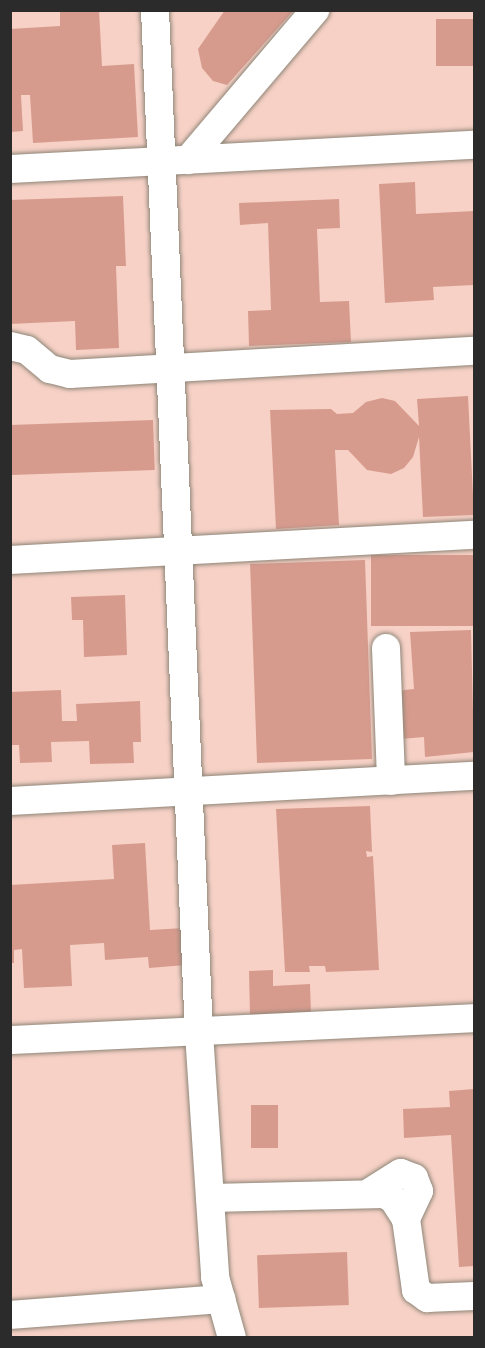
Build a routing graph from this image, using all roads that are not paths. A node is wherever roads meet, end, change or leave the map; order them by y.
1 (155, 10) edge
2 (315, 10) edge
3 (474, 145) edge
4 (175, 161) junction
5 (10, 169) edge
6 (10, 346) edge
7 (474, 351) edge
8 (168, 369) junction
9 (474, 535) edge
10 (176, 552) junction
11 (10, 560) edge
12 (386, 648) dead end
13 (474, 776) edge
14 (391, 781) junction
15 (189, 793) junction
16 (10, 801) edge
17 (474, 1018) edge
18 (199, 1033) junction
19 (10, 1040) edge
20 (210, 1198) junction
21 (474, 1296) edge
22 (221, 1299) junction
23 (10, 1315) edge
24 (232, 1338) edge

1 - 4 lane
2 - 4 lane
3 - 4 lane
4 - 5 lane
4 - 8 lane
6 - 8 lane
7 - 8 lane
8 - 10 lane
9 - 10 lane
10 - 11 lane
10 - 15 lane
12 - 14 lane
13 - 14 lane
14 - 15 lane
15 - 16 lane
15 - 18 lane
17 - 18 lane
18 - 19 lane
18 - 20 lane
20 - 21 lane
20 - 22 lane
22 - 23 lane
22 - 24 lane

